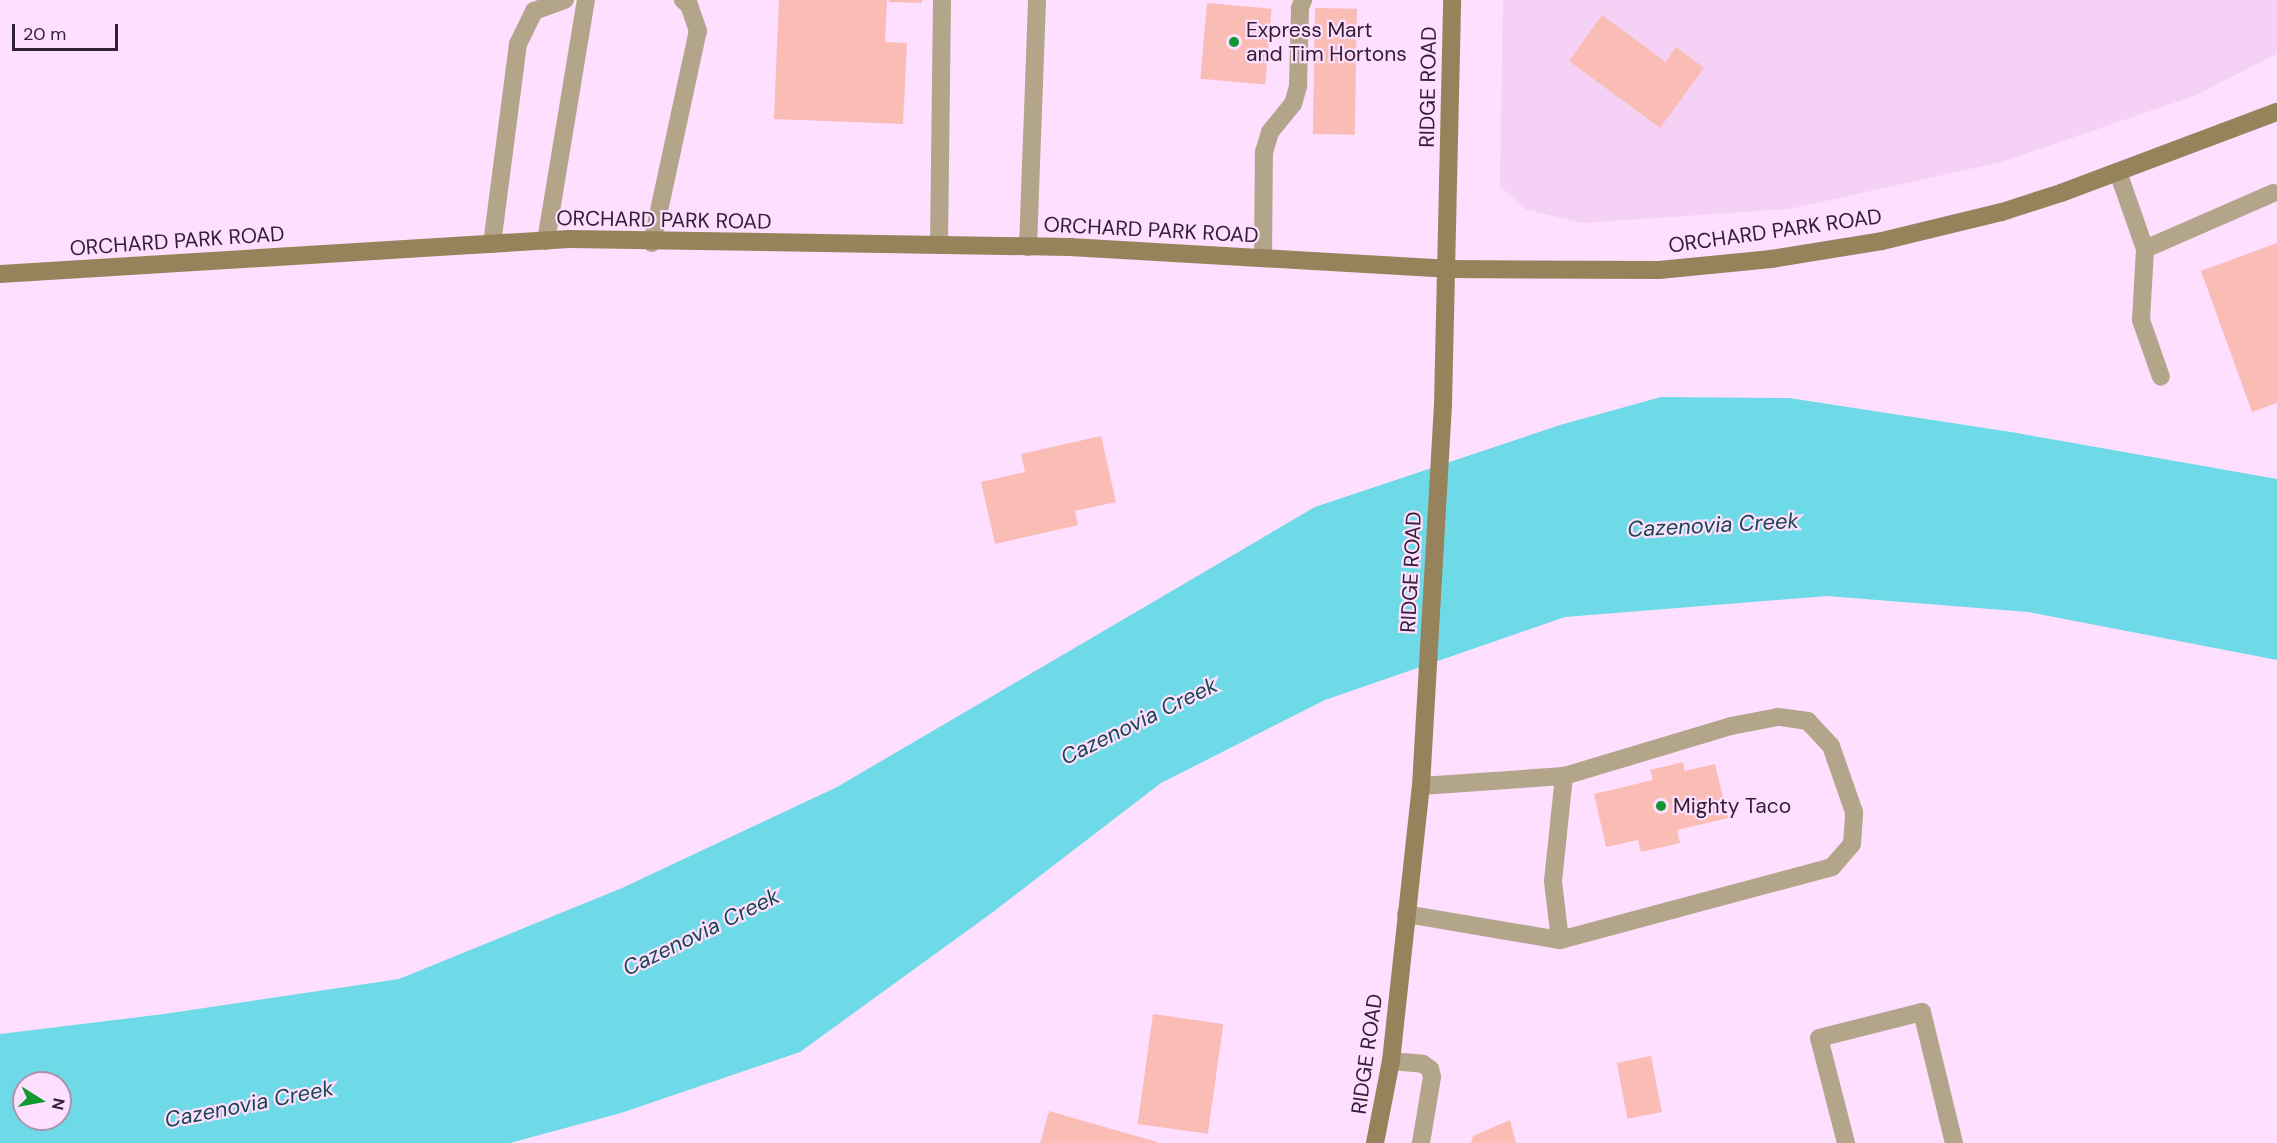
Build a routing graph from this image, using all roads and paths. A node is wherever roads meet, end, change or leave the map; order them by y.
1 (565, 0) edge
2 (586, 0) edge
3 (683, 0) edge
4 (942, 0) edge
5 (1037, 0) edge
6 (1303, 0) edge
7 (1452, 0) edge
8 (2277, 112) edge
9 (2118, 172) junction
10 (2273, 193) dead end
11 (546, 241) junction
12 (652, 243) junction
13 (492, 244) junction
14 (939, 245) junction
15 (1028, 247) junction
16 (2145, 249) junction
17 (1263, 258) junction
18 (1447, 269) junction
19 (0, 274) edge
20 (2161, 377) dead end
21 (1564, 776) junction
22 (1421, 786) junction
23 (1406, 914) junction
24 (1560, 940) junction
25 (1391, 1061) junction
26 (1375, 1143) edge
27 (1421, 1143) edge
28 (1846, 1143) edge
29 (1954, 1143) edge

1 - 13 lane
2 - 11 lane
3 - 12 lane
4 - 14 lane
5 - 15 lane
6 - 17 lane
7 - 18 main road, RIDGE ROAD
8 - 9 main road, ORCHARD PARK ROAD
9 - 16 lane
9 - 18 main road, ORCHARD PARK ROAD
10 - 16 lane
11 - 12 main road, ORCHARD PARK ROAD
11 - 13 main road, ORCHARD PARK ROAD
12 - 14 main road, ORCHARD PARK ROAD
13 - 19 main road, ORCHARD PARK ROAD
14 - 15 main road, ORCHARD PARK ROAD
15 - 17 main road, ORCHARD PARK ROAD
16 - 20 lane
17 - 18 main road, ORCHARD PARK ROAD
18 - 22 main road, RIDGE ROAD
21 - 22 lane
21 - 24 lane
21 - 24 lane
22 - 23 main road, RIDGE ROAD
23 - 24 lane
23 - 25 main road, RIDGE ROAD
25 - 26 main road, RIDGE ROAD
25 - 27 lane
28 - 29 lane

